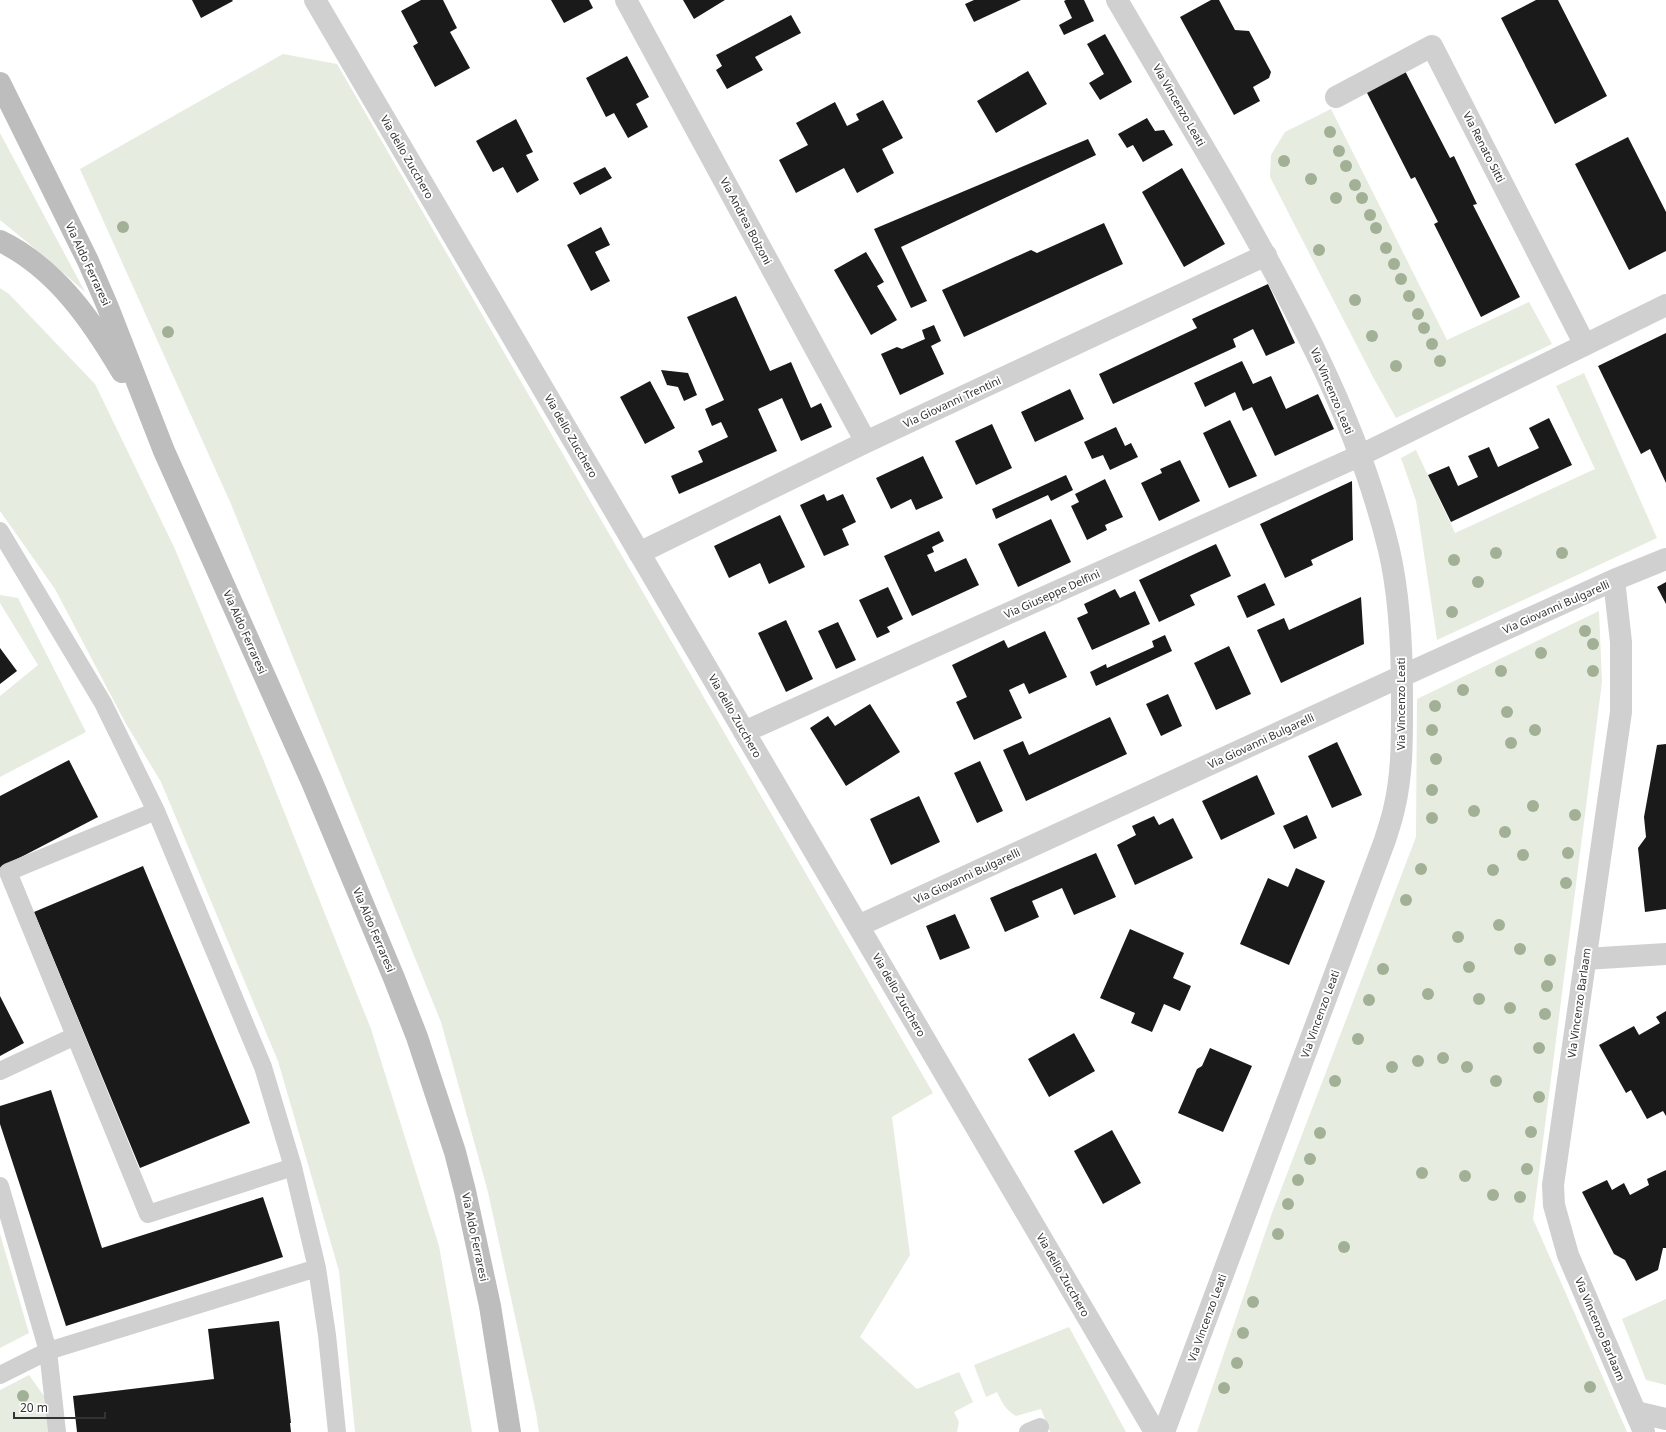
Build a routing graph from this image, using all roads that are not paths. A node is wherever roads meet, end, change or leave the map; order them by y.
1 (315, 0) edge
2 (626, 0) edge
3 (1117, 0) edge
4 (0, 83) edge
5 (1336, 97) dead end
6 (0, 241) edge
7 (1266, 255) junction
8 (1666, 305) edge
9 (1585, 345) junction
10 (866, 442) junction
11 (164, 451) junction
12 (1360, 456) junction
13 (2, 540) edge
14 (639, 553) junction
15 (1666, 559) edge
16 (1614, 580) junction
17 (1402, 676) junction
18 (744, 732) junction
19 (156, 811) junction
20 (858, 926) junction
21 (1666, 954) edge
22 (1585, 959) junction
23 (75, 1036) junction
24 (0, 1070) edge
25 (293, 1167) junction
26 (0, 1186) edge
27 (317, 1268) junction
28 (48, 1350) junction
29 (0, 1375) edge
30 (1636, 1412) junction
31 (1666, 1419) edge
32 (57, 1432) edge
33 (337, 1432) edge
34 (510, 1432) edge
35 (1155, 1432) edge
36 (1164, 1432) edge
37 (1644, 1432) edge

1 - 14 street, Via dello Zucchero
2 - 10 street, Via Andrea Bolzoni
3 - 7 street, Via Vincenzo Leati
4 - 11 main road, Via Aldo Ferraresi
5 - 9 street, Via Renato Sitti
6 - 11 main road, Via Aldo Ferraresi
7 - 10 street, Via Giovanni Trentini
7 - 12 street, Via Vincenzo Leati
8 - 9 street
9 - 12 street
10 - 14 street, Via Giovanni Trentini
11 - 34 main road, Via Aldo Ferraresi
12 - 17 street, Via Vincenzo Leati
12 - 18 street, Via Giuseppe Delfini
13 - 19 lane
14 - 18 street, Via dello Zucchero
15 - 16 street, Via Giovanni Bulgarelli
16 - 17 street, Via Giovanni Bulgarelli
16 - 22 street, Via Vincenzo Barlaam
17 - 20 street, Via Giovanni Bulgarelli
17 - 36 street, Via Vincenzo Leati
18 - 20 street, Via dello Zucchero
19 - 23 lane
19 - 25 lane
20 - 35 street, Via dello Zucchero
21 - 22 street
22 - 30 street, Via Vincenzo Barlaam
23 - 24 lane
23 - 25 lane
25 - 27 lane
26 - 28 lane
27 - 28 lane
27 - 33 lane
28 - 29 lane
28 - 32 lane
30 - 31 street
30 - 37 street, Via Vincenzo Barlaam

